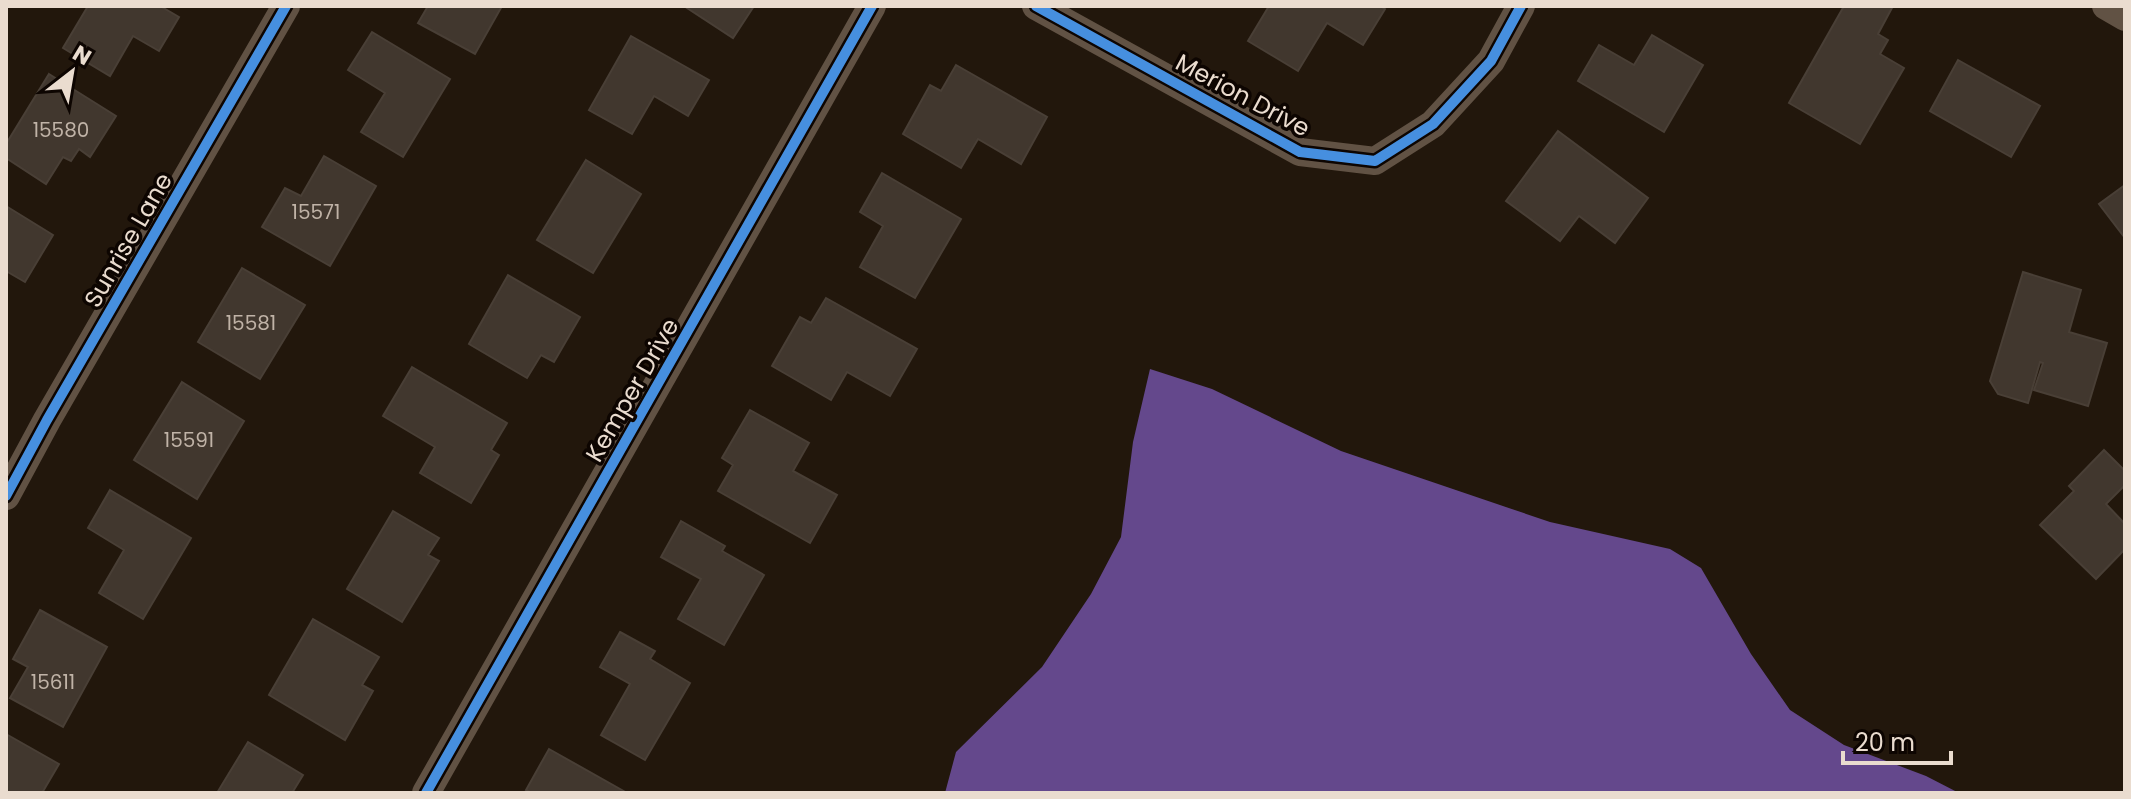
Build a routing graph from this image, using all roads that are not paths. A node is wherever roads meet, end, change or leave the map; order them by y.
1 (286, 6) edge
2 (872, 6) edge
3 (1036, 6) edge
4 (1521, 6) edge
5 (2106, 6) edge
6 (2125, 17) edge
7 (6, 496) edge
8 (426, 793) edge

1 - 7 street, Sunrise Lane
2 - 8 street, Kemper Drive
3 - 4 street, Merion Drive
5 - 6 street

